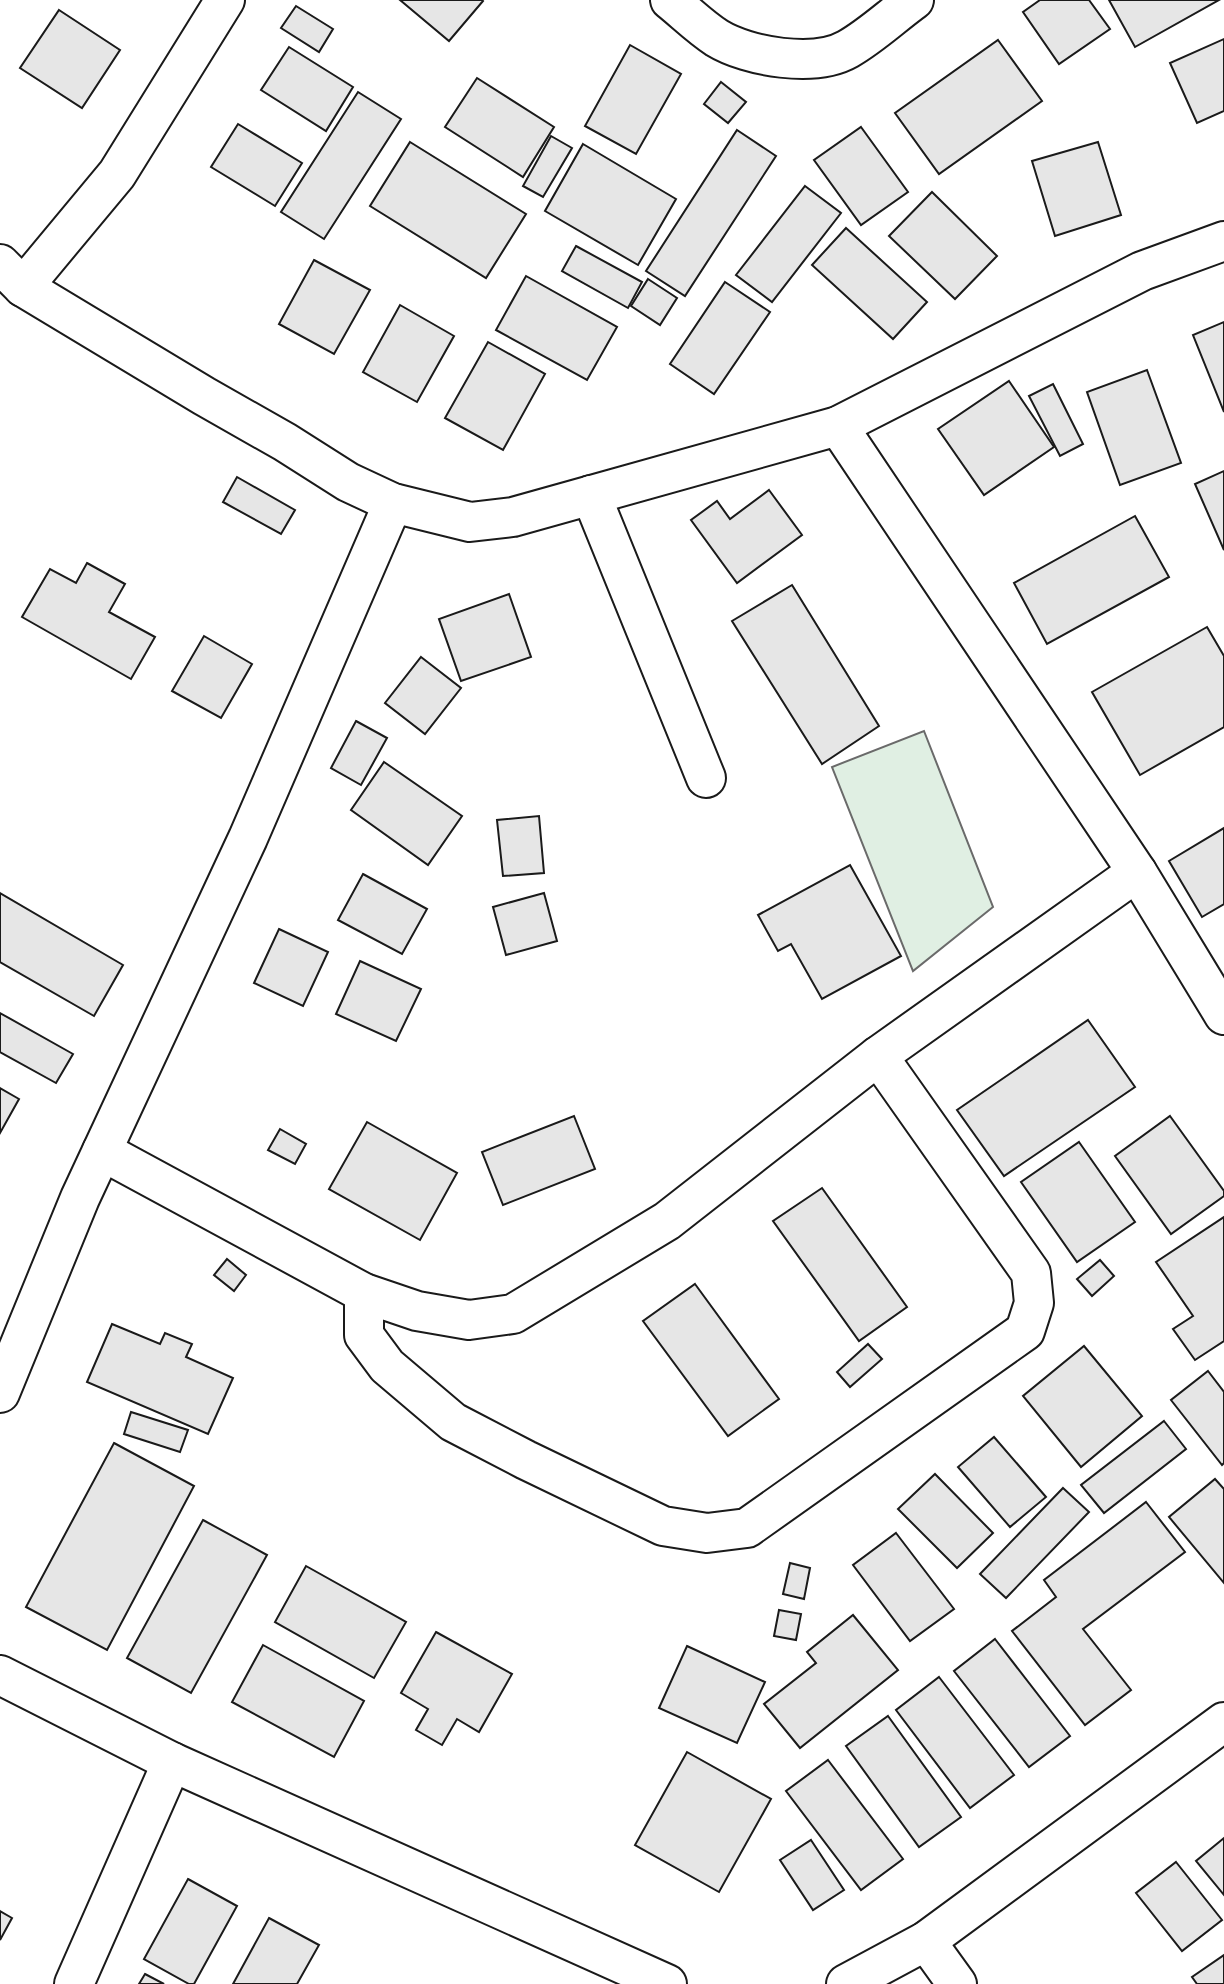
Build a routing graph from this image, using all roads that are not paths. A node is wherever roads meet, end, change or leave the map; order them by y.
1 (225, 0) edge
2 (670, 0) edge
3 (914, 0) edge
4 (1224, 241) edge
5 (11, 275) edge
6 (838, 426) junction
7 (592, 495) junction
8 (393, 503) junction
9 (706, 778) dead end
10 (1137, 872) junction
11 (1224, 1015) edge
12 (878, 1056) junction
13 (102, 1151) junction
14 (364, 1293) junction
15 (0, 1392) edge
16 (0, 1675) edge
17 (1224, 1722) edge
18 (172, 1762) junction
19 (926, 1941) junction
20 (74, 1984) edge
21 (667, 1984) edge
22 (846, 1984) edge
23 (957, 1984) edge

1 - 5 street
2 - 3 street
4 - 6 street
5 - 8 street
6 - 7 street
6 - 10 street
7 - 8 street
7 - 9 street
8 - 13 street
10 - 11 street
10 - 12 street
12 - 14 street
12 - 14 street
13 - 14 street
13 - 15 street
16 - 18 street
17 - 19 street
18 - 20 street
18 - 21 street
19 - 22 street
19 - 23 street

